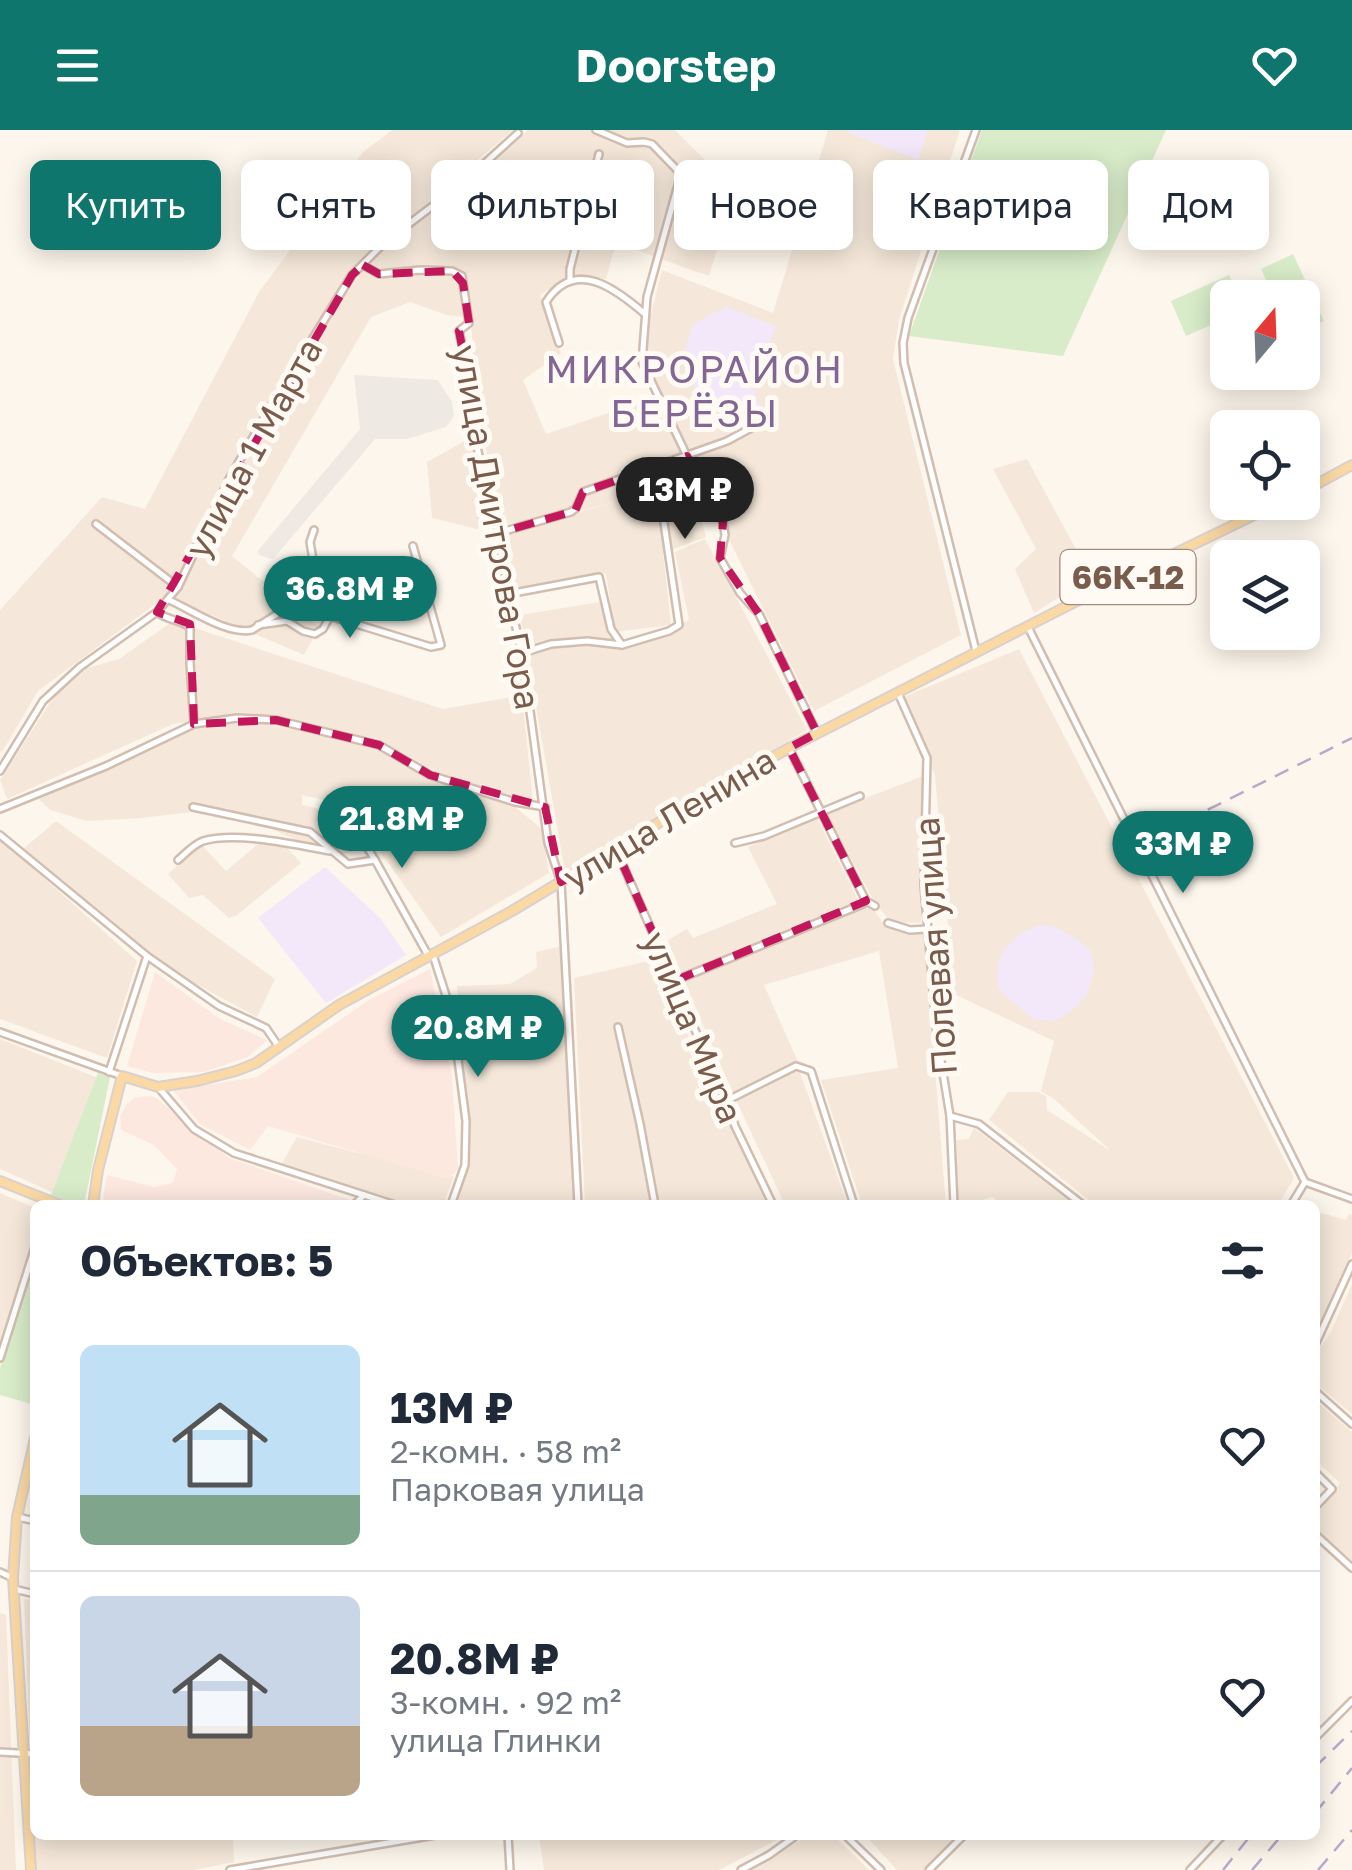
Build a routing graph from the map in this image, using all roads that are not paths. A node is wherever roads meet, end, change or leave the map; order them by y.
1 (596, 130) edge
2 (976, 130) edge
3 (518, 133) dead end
4 (599, 154) dead end
5 (362, 265) junction
6 (570, 280) junction
7 (645, 314) junction
8 (560, 343) dead end
9 (768, 418) dead end
10 (687, 456) junction
11 (1352, 465) edge
12 (652, 467) junction
13 (1320, 482) edge
14 (1245, 520) edge
15 (96, 524) dead end
16 (314, 530) dead end
17 (498, 533) junction
18 (412, 546) dead end
19 (178, 587) junction
20 (508, 594) junction
21 (168, 600) junction
22 (157, 612) junction
23 (258, 626) junction
24 (1028, 627) junction
25 (622, 645) junction
26 (522, 653) junction
27 (977, 653) junction
28 (898, 693) junction
29 (194, 724) junction
30 (816, 733) junction
31 (789, 748) junction
32 (4, 757) edge
33 (0, 771) edge
34 (860, 796) dead end
35 (341, 805) dead end
36 (193, 807) dead end
37 (545, 807) junction
38 (0, 809) edge
39 (820, 812) junction
40 (0, 835) edge
41 (734, 843) dead end
42 (616, 849) junction
43 (334, 852) junction
44 (178, 860) dead end
45 (376, 860) junction
46 (561, 882) junction
47 (866, 901) junction
48 (875, 906) dead end
49 (888, 923) dead end
50 (928, 930) junction
51 (147, 956) junction
52 (430, 956) junction
53 (674, 981) junction
54 (618, 1027) dead end
55 (0, 1032) edge
56 (278, 1046) junction
57 (109, 1072) junction
58 (122, 1076) junction
59 (158, 1087) junction
60 (726, 1101) junction
61 (950, 1116) junction
62 (0, 1181) edge
63 (1305, 1182) junction
64 (364, 1194) junction
65 (1352, 1199) edge
66 (42, 1200) edge
67 (94, 1200) edge
68 (359, 1200) edge
69 (381, 1200) edge
70 (453, 1200) edge
71 (578, 1200) edge
72 (654, 1200) edge
73 (771, 1200) edge
74 (852, 1200) edge
75 (954, 1200) edge
76 (1077, 1200) edge
77 (1294, 1200) edge
78 (30, 1264) edge
79 (1352, 1264) edge
80 (1320, 1333) edge
81 (0, 1358) edge
82 (1320, 1396) edge
83 (1352, 1424) edge
84 (30, 1460) edge
85 (1320, 1477) edge
86 (1320, 1502) edge
87 (17, 1517) junction
88 (30, 1520) edge
89 (1320, 1539) edge
90 (1352, 1568) edge
91 (0, 1572) edge
92 (12, 1578) junction
93 (14, 1589) junction
94 (30, 1593) edge
95 (1352, 1701) edge
96 (1320, 1733) edge
97 (0, 1752) edge
98 (24, 1754) junction
99 (30, 1754) edge
100 (406, 1840) edge
101 (508, 1840) edge
102 (790, 1840) edge
103 (850, 1840) edge
104 (959, 1840) edge
105 (1217, 1840) edge
106 (31, 1870) edge
107 (230, 1870) edge
108 (510, 1870) edge
109 (741, 1870) edge
110 (881, 1870) edge
111 (930, 1870) edge
112 (1190, 1870) edge

1 - 7 street
2 - 27 street
3 - 5 street, улица 1 Марта
4 - 6 street
5 - 17 street, улица Дмитрова Гора
5 - 19 street, улица 1 Марта
6 - 7 street
6 - 8 street
7 - 10 street
9 - 10 street
10 - 12 street
10 - 30 street
11 - 13 main road
12 - 17 street
12 - 25 street
14 - 24 main road, улица Ленина / 66К-12
15 - 19 street
16 - 23 street
17 - 20 street, улица Дмитрова Гора
18 - 23 street
19 - 21 street, улица 1 Марта
20 - 25 street
20 - 26 street, улица Дмитрова Гора
21 - 22 street, улица 1 Марта
21 - 23 street
22 - 29 street
22 - 32 street, улица 1 Марта
24 - 27 main road, улица Ленина / 66К-12
24 - 63 street
25 - 26 street
26 - 37 street, улица Дмитрова Гора
27 - 28 main road, улица Ленина / 66К-12
28 - 30 main road, улица Ленина / 66К-12
28 - 50 street, Полевая улица
29 - 37 street
29 - 38 street
30 - 31 main road, улица Ленина / 66К-12
31 - 39 street
31 - 42 main road, улица Ленина / 66К-12
32 - 33 street, улица 1 Марта
34 - 39 street
35 - 45 street
36 - 43 street
37 - 46 street, улица Дмитрова Гора
39 - 41 street
39 - 47 street
40 - 51 street
42 - 46 main road, улица Ленина / 66К-12
42 - 53 street, улица Мира
43 - 44 street
43 - 45 street
45 - 52 street
46 - 52 main road, улица Ленина / 66К-12
46 - 71 street, улица Дмитрова Гора
47 - 48 street
47 - 53 street
49 - 50 street
50 - 61 street, Полевая улица
51 - 56 street
51 - 57 street
52 - 56 main road, улица Ленина / 66К-12
52 - 70 street
53 - 60 street, улица Мира
54 - 72 street
55 - 57 street, улица Ленина
56 - 59 main road, улица Ленина / 66К-12
57 - 58 street, улица Ленина
58 - 59 main road, улица Ленина / 66К-12
58 - 67 main road
59 - 64 street
60 - 73 street, улица Мира
60 - 74 street
61 - 75 street, Полевая улица
61 - 76 street
62 - 66 main road
63 - 65 street
63 - 77 street
64 - 68 street
64 - 69 street
78 - 81 street
79 - 80 street
82 - 83 street
84 - 87 main road
85 - 86 street
87 - 88 street
87 - 92 main road
89 - 90 street
91 - 92 street
92 - 93 main road
93 - 94 street
93 - 98 main road
95 - 96 street
97 - 98 street
98 - 99 street
98 - 106 main road
100 - 107 street
101 - 108 street
102 - 109 street
103 - 110 street
104 - 111 street
105 - 112 street

